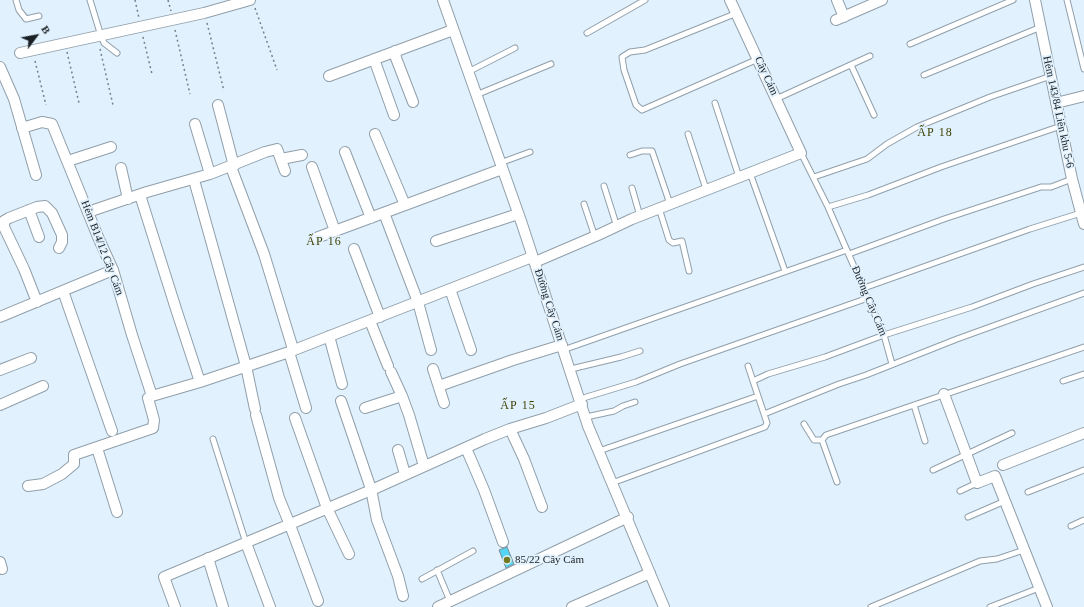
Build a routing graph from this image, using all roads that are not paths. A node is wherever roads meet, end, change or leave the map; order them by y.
1 (16, 0) edge
2 (90, 0) edge
3 (443, 0) edge
4 (645, 0) edge
5 (730, 0) edge
6 (837, 0) edge
7 (882, 0) edge
8 (1013, 0) edge
9 (1035, 0) edge
10 (1067, 0) edge
11 (252, 3) edge
12 (736, 13) junction
13 (39, 16) dead end
14 (1041, 27) junction
15 (453, 30) junction
16 (587, 33) dead end
17 (99, 37) junction
18 (910, 44) dead end
19 (515, 48) dead end
20 (395, 51) junction
21 (20, 53) dead end
22 (117, 53) dead end
23 (870, 56) dead end
24 (758, 59) junction
25 (374, 60) junction
26 (551, 64) dead end
27 (851, 65) junction
28 (0, 67) edge
29 (1084, 69) edge
30 (468, 72) junction
31 (924, 75) dead end
32 (329, 76) dead end
33 (1051, 76) junction
34 (476, 95) junction
35 (1084, 96) edge
36 (776, 99) junction
37 (413, 102) dead end
38 (715, 103) dead end
39 (1056, 103) junction
40 (218, 105) dead end
41 (394, 115) dead end
42 (874, 116) dead end
43 (195, 124) dead end
44 (1061, 126) junction
45 (22, 128) junction
46 (375, 134) dead end
47 (688, 134) dead end
48 (110, 147) dead end
49 (345, 152) dead end
50 (530, 152) dead end
51 (801, 153) junction
52 (630, 154) dead end
53 (302, 155) dead end
54 (281, 159) junction
55 (68, 161) junction
56 (233, 166) junction
57 (501, 166) junction
58 (312, 167) dead end
59 (121, 168) dead end
60 (285, 171) dead end
61 (750, 173) junction
62 (210, 174) junction
63 (36, 175) dead end
64 (739, 177) junction
65 (814, 177) junction
66 (1072, 179) junction
67 (194, 180) junction
68 (604, 186) dead end
69 (632, 188) dead end
70 (706, 189) junction
71 (140, 195) junction
72 (128, 199) junction
73 (584, 204) dead end
74 (670, 204) junction
75 (405, 205) junction
76 (828, 207) junction
77 (659, 208) junction
78 (29, 210) junction
79 (88, 212) junction
80 (384, 213) junction
81 (1081, 213) junction
82 (518, 214) junction
83 (640, 216) junction
84 (371, 218) junction
85 (1084, 224) edge
86 (617, 227) junction
87 (335, 230) junction
88 (595, 236) junction
89 (39, 237) dead end
90 (316, 238) dead end
91 (436, 241) dead end
92 (59, 248) dead end
93 (354, 249) dead end
94 (848, 252) junction
95 (534, 260) junction
96 (1084, 267) edge
97 (113, 270) junction
98 (690, 271) dead end
99 (785, 271) junction
100 (864, 288) junction
101 (450, 289) junction
102 (63, 291) junction
103 (1084, 294) edge
104 (868, 298) junction
105 (37, 302) junction
106 (418, 302) junction
107 (0, 317) edge
108 (380, 317) junction
109 (370, 320) junction
110 (884, 335) junction
111 (329, 336) junction
112 (1084, 347) edge
113 (562, 348) junction
114 (291, 350) junction
115 (431, 350) dead end
116 (471, 350) dead end
117 (640, 351) dead end
118 (31, 358) dead end
119 (892, 364) junction
120 (246, 366) junction
121 (748, 366) dead end
122 (433, 369) dead end
123 (0, 370) edge
124 (571, 370) junction
125 (1084, 374) edge
126 (753, 381) junction
127 (1063, 381) dead end
128 (200, 382) junction
129 (342, 384) dead end
130 (43, 386) dead end
131 (439, 386) junction
132 (944, 394) junction
133 (152, 396) junction
134 (402, 396) junction
135 (758, 396) junction
136 (342, 401) dead end
137 (581, 401) junction
138 (635, 402) dead end
139 (444, 404) dead end
140 (0, 405) edge
141 (914, 405) junction
142 (306, 408) dead end
143 (365, 408) dead end
144 (764, 414) junction
145 (586, 417) junction
146 (295, 418) dead end
147 (804, 424) dead end
148 (510, 429) junction
149 (112, 431) dead end
150 (1012, 433) dead end
151 (1084, 433) edge
152 (213, 438) dead end
153 (822, 440) junction
154 (925, 441) dead end
155 (97, 448) junction
156 (466, 448) junction
157 (398, 450) dead end
158 (599, 451) junction
159 (966, 454) junction
160 (1003, 465) dead end
161 (424, 466) junction
162 (933, 470) dead end
163 (1084, 470) edge
164 (406, 474) junction
165 (837, 482) dead end
166 (612, 483) junction
167 (977, 483) junction
168 (28, 486) dead end
169 (371, 489) junction
170 (960, 491) dead end
171 (1028, 492) dead end
172 (1005, 501) junction
173 (542, 507) dead end
174 (327, 508) junction
175 (117, 512) dead end
176 (628, 517) junction
177 (968, 517) dead end
178 (1084, 520) edge
179 (290, 525) junction
180 (1071, 526) dead end
181 (503, 542) dead end
182 (246, 543) junction
183 (1024, 550) junction
184 (473, 551) dead end
185 (349, 554) dead end
186 (208, 558) junction
187 (437, 570) junction
188 (650, 573) junction
189 (422, 578) dead end
190 (1039, 588) junction
191 (403, 596) dead end
192 (318, 601) dead end
193 (450, 601) junction
194 (175, 607) edge
195 (223, 607) edge
196 (270, 607) edge
197 (438, 607) edge
198 (572, 607) edge
199 (664, 607) edge
200 (871, 607) edge
201 (990, 607) edge
202 (1047, 607) edge

1 - 13 lane
2 - 17 lane
3 - 15 street, Đường Cây Cám
4 - 16 lane
5 - 12 street, Cây Cám
6 - 7 street
8 - 18 lane
9 - 14 street, Hẻm 143/84 Liên khu 5-6
10 - 29 lane
11 - 17 street
12 - 24 street, Cây Cám
12 - 24 lane
14 - 31 lane
14 - 33 street, Hẻm 143/84 Liên khu 5-6
15 - 20 street
15 - 30 street, Đường Cây Cám
17 - 21 street
17 - 22 lane
19 - 30 lane
20 - 25 street
20 - 37 street
23 - 27 lane
24 - 36 street, Cây Cám
25 - 32 street
25 - 41 street
26 - 34 lane
27 - 36 lane
27 - 42 lane
28 - 45 street
30 - 34 street, Đường Cây Cám
33 - 39 street, Hẻm 143/84 Liên khu 5-6
33 - 65 lane
34 - 57 street, Đường Cây Cám
35 - 39 street
36 - 51 street, Cây Cám
38 - 64 lane
39 - 44 street, Hẻm 143/84 Liên khu 5-6
40 - 56 street
43 - 62 street
44 - 66 street, Hẻm 143/84 Liên khu 5-6
44 - 76 lane
45 - 55 street, Hẻm B14/12 Cây Cám
45 - 63 street
46 - 75 street
47 - 70 lane
48 - 55 street
49 - 84 street
50 - 57 lane
51 - 61 street
51 - 65 lane, Đường Cây Cám
52 - 74 lane
53 - 54 street
54 - 56 street
54 - 60 street
55 - 79 street, Hẻm B14/12 Cây Cám
56 - 62 street
56 - 114 street
57 - 75 street
57 - 82 street, Đường Cây Cám
58 - 87 street
59 - 72 street
61 - 64 street
61 - 99 lane
62 - 67 street
64 - 70 street
65 - 76 lane, Đường Cây Cám
66 - 81 street, Hẻm 143/84 Liên khu 5-6
66 - 94 lane
67 - 71 street
67 - 120 street
68 - 86 lane
69 - 83 lane
70 - 74 street
71 - 72 street
71 - 128 street
72 - 79 street
73 - 88 lane
74 - 77 street
75 - 80 street
76 - 94 lane, Đường Cây Cám
77 - 83 street
77 - 98 lane
78 - 89 street
78 - 92 street
78 - 105 street
79 - 97 street, Hẻm B14/12 Cây Cám
80 - 84 street
80 - 106 street
81 - 85 street, Hẻm 143/84 Liên khu 5-6
81 - 100 lane
82 - 91 street
82 - 95 street, Đường Cây Cám
83 - 86 street
84 - 87 street
86 - 88 street
87 - 90 street
88 - 95 street
93 - 108 street
94 - 99 lane
94 - 100 lane, Đường Cây Cám
95 - 101 street
95 - 113 street, Đường Cây Cám
96 - 110 lane
97 - 102 street
97 - 133 street, Hẻm B14/12 Cây Cám
99 - 113 lane
100 - 104 lane, Đường Cây Cám
101 - 106 street
101 - 116 street
102 - 105 street
102 - 149 street
103 - 119 lane
104 - 110 lane, Đường Cây Cám
104 - 137 lane
105 - 107 street
106 - 108 street
106 - 115 street
108 - 109 street
109 - 111 street
109 - 134 street
110 - 119 lane, Đường Cây Cám
110 - 126 lane
111 - 114 street
111 - 129 street
112 - 132 lane
113 - 124 street, Đường Cây Cám
113 - 131 street
114 - 120 street
114 - 142 street
117 - 124 lane
118 - 123 street
119 - 144 lane
120 - 128 street
120 - 179 street
121 - 126 lane
122 - 131 street
124 - 137 street, Đường Cây Cám
125 - 127 lane
126 - 135 lane
128 - 133 street
130 - 140 street
131 - 139 street
132 - 141 lane
132 - 159 street
133 - 155 street, Hẻm B14/12 Cây Cám
134 - 143 street
134 - 161 street
135 - 144 lane
135 - 158 lane
136 - 169 street
137 - 145 street, Đường Cây Cám
137 - 148 street
138 - 145 lane
141 - 153 lane
141 - 154 lane
144 - 166 lane
145 - 158 street, Đường Cây Cám
146 - 174 street
147 - 153 lane
148 - 156 street
148 - 173 street
150 - 159 lane
151 - 160 street
152 - 182 lane
153 - 165 lane
155 - 168 street
155 - 175 street
156 - 161 street
156 - 181 street
157 - 164 street
158 - 166 street, Đường Cây Cám
159 - 162 lane
159 - 167 street
161 - 164 street
163 - 171 lane
164 - 169 street
166 - 176 street, Đường Cây Cám
167 - 170 lane
167 - 172 street
169 - 174 street
169 - 191 street
172 - 177 lane
172 - 183 street
174 - 179 street
174 - 185 street
176 - 188 street, Đường Cây Cám
176 - 193 street
178 - 180 lane
179 - 182 street
179 - 192 street
182 - 186 street
182 - 196 street
183 - 190 street
183 - 200 lane
184 - 187 lane
186 - 194 street
186 - 195 street
187 - 189 lane
187 - 193 lane
188 - 198 street
188 - 199 street, Đường Cây Cám
190 - 201 lane
190 - 202 street
193 - 197 street

